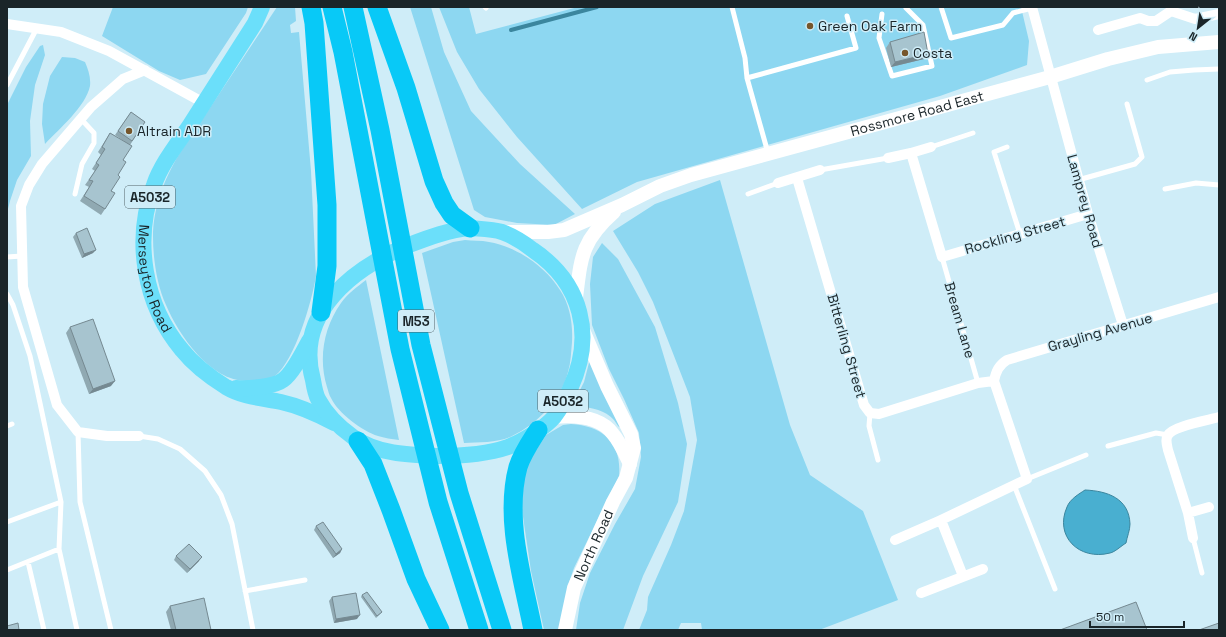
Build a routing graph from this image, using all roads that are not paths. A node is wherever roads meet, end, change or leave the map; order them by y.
1 (262, 7) edge
2 (311, 7) edge
3 (332, 7) edge
4 (353, 7) edge
5 (377, 7) edge
6 (732, 7) edge
7 (941, 7) edge
8 (906, 8) dead end
9 (1032, 8) edge
10 (1171, 9) edge
11 (882, 14) dead end
12 (1219, 14) edge
13 (847, 16) dead end
14 (7, 24) edge
15 (37, 28) junction
16 (1098, 30) dead end
17 (1219, 42) edge
18 (1219, 69) edge
19 (145, 70) junction
20 (1050, 77) junction
21 (747, 78) junction
22 (1147, 80) dead end
23 (7, 85) edge
24 (204, 103) junction
25 (1127, 104) dead end
26 (81, 119) junction
27 (973, 133) dead end
28 (931, 147) joint
29 (1007, 148) dead end
30 (911, 153) junction
31 (768, 154) junction
32 (888, 158) joint
33 (820, 170) joint
34 (797, 178) junction
35 (1078, 180) junction
36 (778, 183) joint
37 (1219, 185) edge
38 (1165, 188) dead end
39 (75, 194) dead end
40 (748, 194) dead end
41 (609, 213) junction
42 (1088, 214) junction
43 (470, 228) junction
44 (502, 232) junction
45 (1020, 234) junction
46 (22, 256) junction
47 (942, 257) junction
48 (7, 258) edge
49 (7, 294) edge
50 (1219, 297) edge
51 (576, 298) junction
52 (321, 312) junction
53 (1123, 325) junction
54 (583, 329) junction
55 (311, 338) junction
56 (994, 381) junction
57 (978, 383) junction
58 (227, 388) junction
59 (870, 413) junction
60 (553, 417) junction
61 (1219, 417) edge
62 (339, 426) junction
63 (538, 430) junction
64 (78, 432) junction
65 (1168, 435) junction
66 (139, 436) joint
67 (358, 441) junction
68 (1108, 446) dead end
69 (1086, 455) dead end
70 (878, 460) dead end
71 (630, 464) junction
72 (1027, 479) junction
73 (1014, 485) junction
74 (61, 502) junction
75 (1209, 507) dead end
76 (1188, 513) junction
77 (941, 520) junction
78 (7, 522) edge
79 (1193, 538) joint
80 (895, 540) dead end
81 (59, 549) junction
82 (28, 562) junction
83 (982, 569) dead end
84 (7, 570) edge
85 (1202, 572) dead end
86 (963, 576) junction
87 (306, 580) dead end
88 (1055, 589) dead end
89 (245, 590) junction
90 (921, 593) dead end
91 (44, 630) edge
92 (77, 630) edge
93 (111, 630) edge
94 (253, 630) edge
95 (440, 630) edge
96 (479, 630) edge
97 (502, 630) edge
98 (533, 630) edge
99 (564, 630) edge

1 - 24 main road, Merseyton Road / A5032
2 - 52 highway
3 - 96 highway, M53
4 - 97 highway, M53
5 - 43 highway
6 - 21 lane
7 - 9 lane
8 - 11 lane
9 - 20 street, Lamprey Road
10 - 12 street
10 - 16 street
13 - 21 lane
14 - 15 street
15 - 19 street
15 - 23 lane
17 - 20 main road, Rossmore Road East
18 - 22 lane
19 - 24 street
19 - 26 street
20 - 31 main road, Rossmore Road East
20 - 35 street, Lamprey Road
21 - 31 lane
24 - 58 main road, Merseyton Road / A5032
25 - 35 lane
26 - 39 lane
26 - 46 street
27 - 28 lane
28 - 30 street
29 - 45 lane
30 - 32 street
30 - 47 street
31 - 41 main road, Rossmore Road East
32 - 33 lane
33 - 34 street
34 - 36 street
34 - 59 street, Bitterling Street
35 - 42 street, Lamprey Road
36 - 40 lane
37 - 38 lane
41 - 44 main road, Rossmore Road East
41 - 51 main road, Rossmore Road East
42 - 45 street, Rockling Street
42 - 53 street, Lamprey Road
43 - 44 main road, A5032
43 - 52 main road, A5032
44 - 51 main road, A5032
45 - 47 street, Rockling Street
46 - 48 lane
46 - 64 street
47 - 57 lane, Bream Lane
49 - 74 lane
50 - 53 street, Grayling Avenue
51 - 54 main road, A5032
52 - 55 main road, A5032
53 - 56 street, Grayling Avenue
54 - 60 main road, A5032
54 - 71 main road, North Road
55 - 58 main road, A5032
55 - 62 main road, A5032
56 - 57 street, Bitterling Street
56 - 72 street
57 - 59 street, Bitterling Street
58 - 62 main road, Merseyton Road / A5032
59 - 70 lane
60 - 63 main road, A5032
60 - 71 main road
61 - 65 street
62 - 67 main road, A5032
63 - 67 main road, A5032
63 - 98 highway
64 - 66 street
64 - 93 lane
65 - 68 lane
65 - 76 street
66 - 89 lane
67 - 95 highway
69 - 72 lane
71 - 99 main road, North Road
72 - 73 street
73 - 77 street
73 - 88 lane
74 - 78 lane
74 - 81 lane
75 - 76 street
76 - 79 street
77 - 80 street
77 - 86 street
79 - 85 lane
81 - 82 lane
81 - 92 lane
82 - 84 lane
82 - 91 lane
83 - 86 street
86 - 90 street
87 - 89 lane
89 - 94 lane

